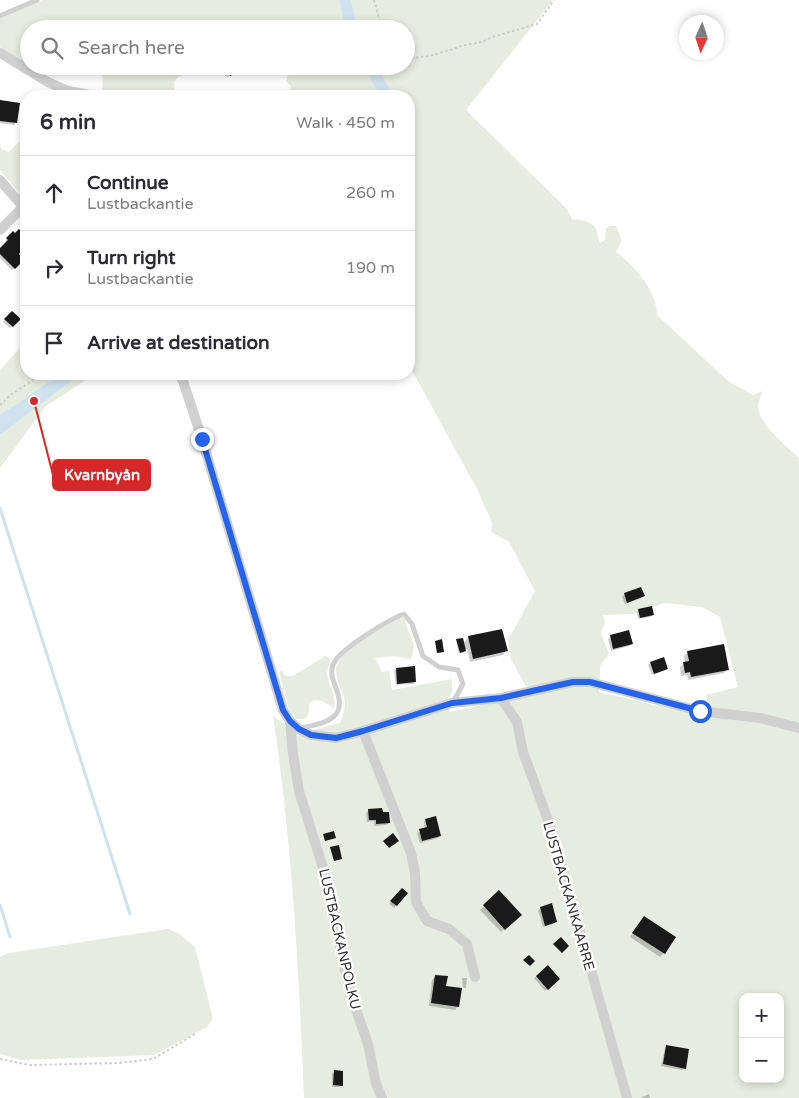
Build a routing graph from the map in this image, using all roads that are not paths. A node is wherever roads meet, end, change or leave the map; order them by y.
1 (37, 0) edge
2 (0, 16) edge
3 (0, 53) edge
4 (20, 65) edge
5 (36, 75) edge
6 (68, 90) edge
7 (0, 180) edge
8 (20, 202) edge
9 (20, 212) edge
10 (0, 230) edge
11 (182, 380) edge
12 (501, 698) junction
13 (452, 703) junction
14 (290, 721) junction
15 (799, 728) edge
16 (299, 729) junction
17 (363, 731) junction
18 (475, 977) dead end
19 (382, 1098) edge
20 (626, 1098) edge

1 - 2 lane
3 - 4 street
5 - 6 street
7 - 8 street
9 - 10 street
11 - 14 street
12 - 13 street
12 - 15 street
12 - 20 street, LUSTBACKANKAARRE
13 - 16 lane
13 - 17 street
14 - 16 street
14 - 19 street, LUSTBACKANPOLKU
16 - 17 street
17 - 18 street

